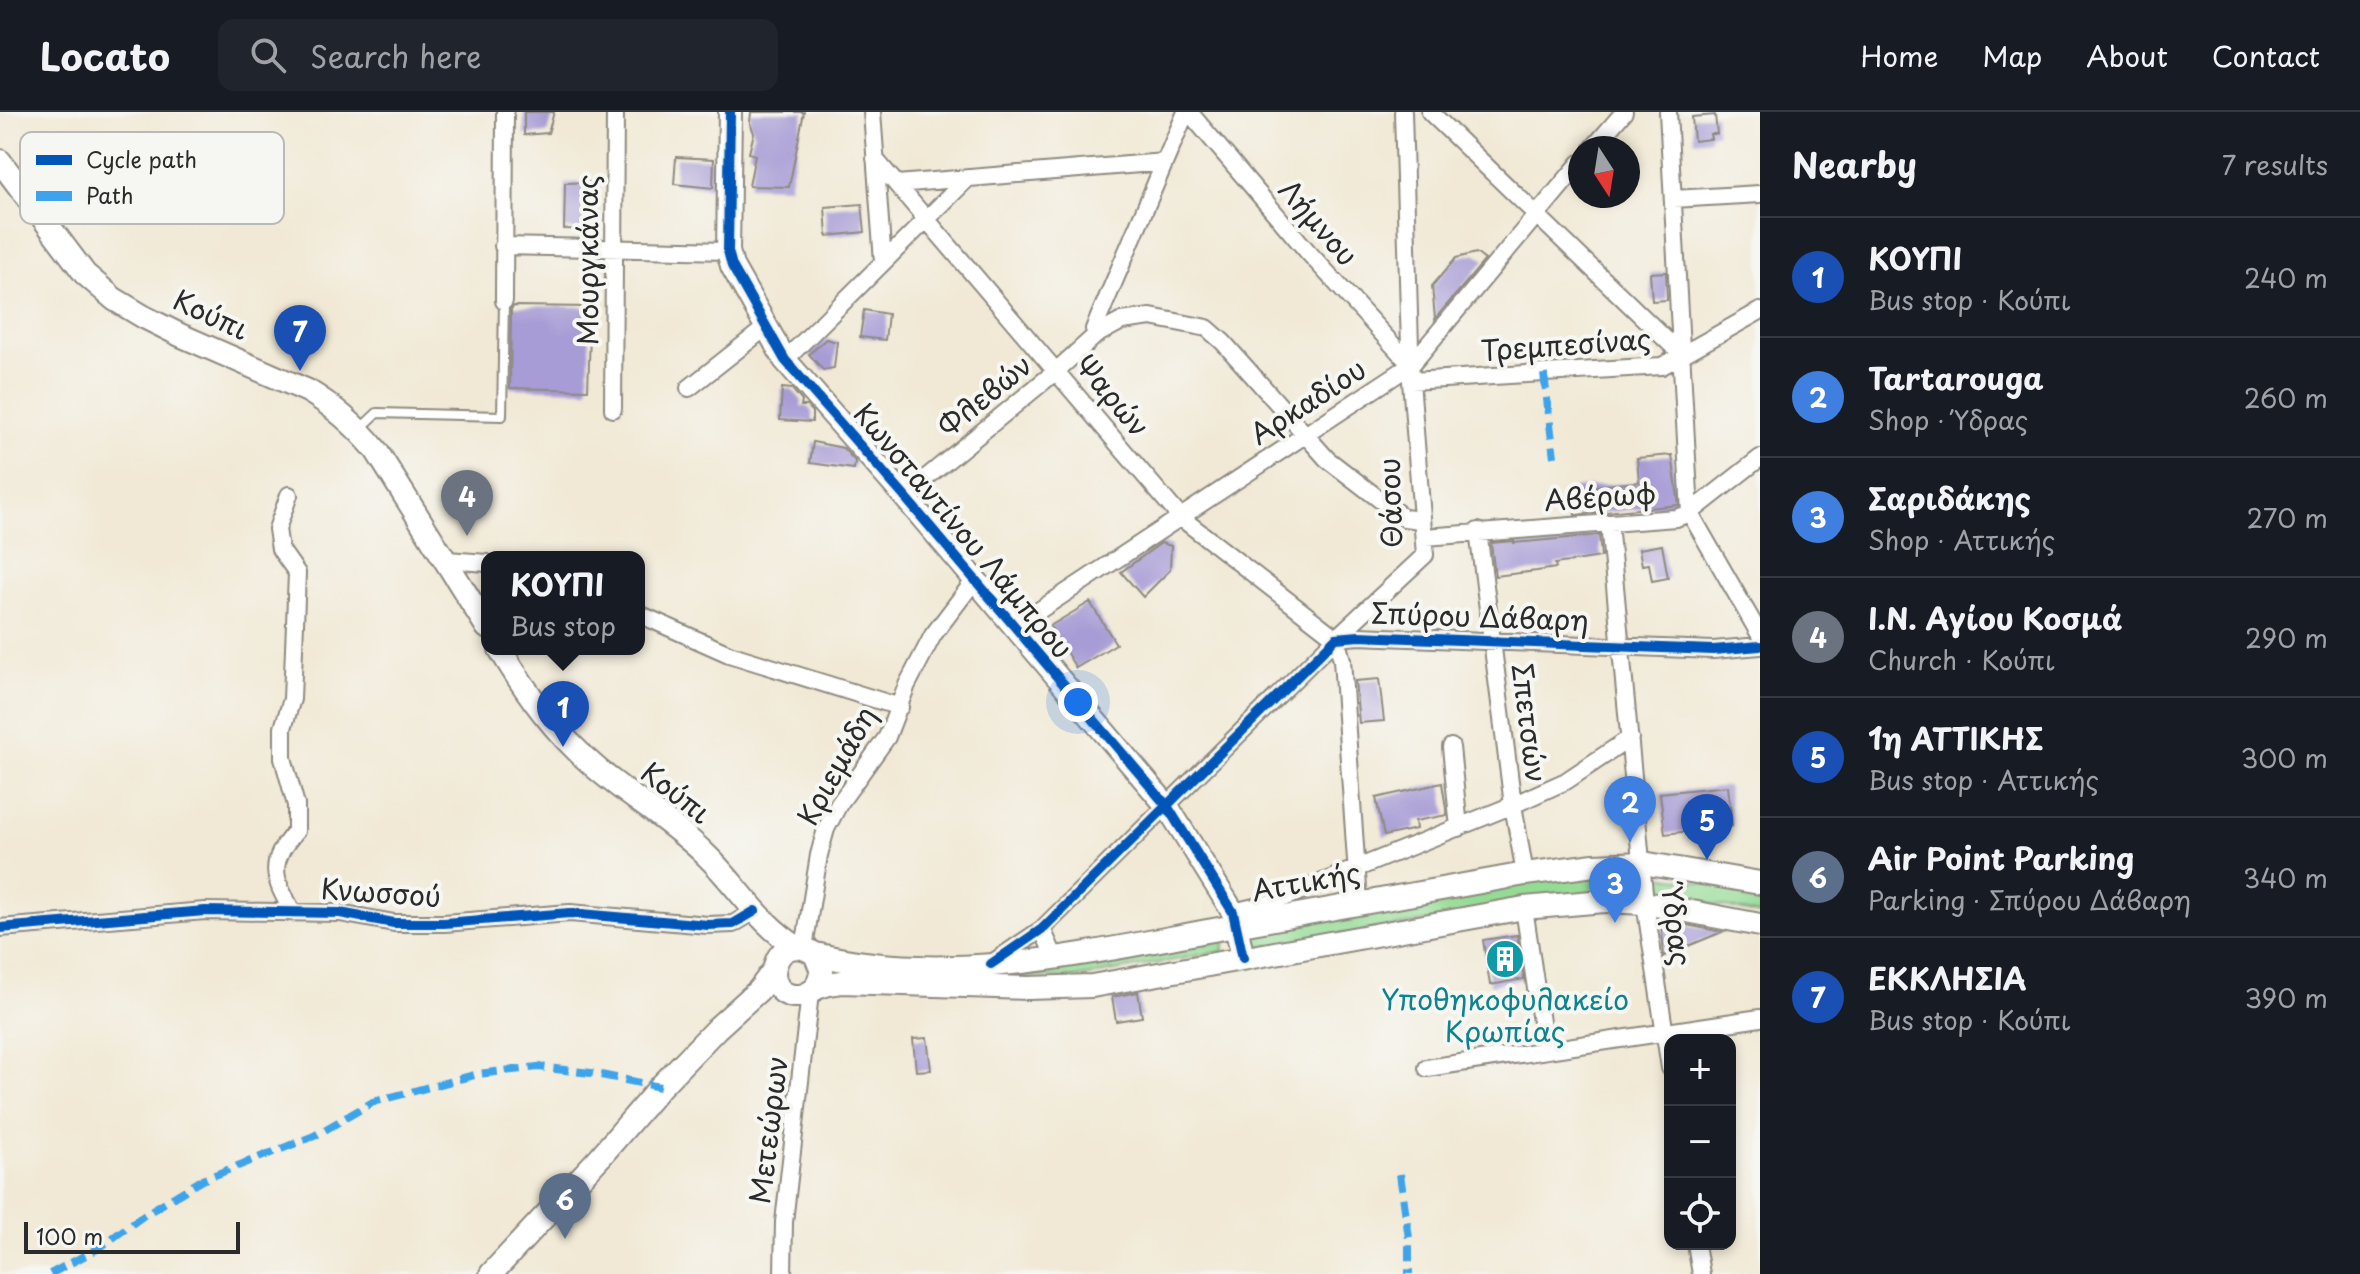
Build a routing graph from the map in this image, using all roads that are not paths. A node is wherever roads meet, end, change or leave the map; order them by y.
1 (505, 112) edge
2 (615, 112) edge
3 (730, 112) edge
4 (872, 112) edge
5 (1188, 112) edge
6 (1403, 112) edge
7 (1430, 112) edge
8 (1624, 112) edge
9 (1668, 112) edge
10 (1603, 136) edge
11 (875, 159) junction
12 (0, 161) edge
13 (1164, 162) junction
14 (1568, 177) edge
15 (968, 178) junction
16 (897, 184) junction
17 (20, 188) edge
18 (1760, 194) edge
19 (1673, 199) junction
20 (1536, 214) junction
21 (928, 220) junction
22 (47, 224) edge
23 (503, 246) junction
24 (615, 247) junction
25 (728, 251) junction
26 (883, 262) junction
27 (504, 301) joint
28 (1756, 320) edge
29 (765, 328) junction
30 (1096, 335) junction
31 (1683, 356) junction
32 (785, 360) junction
33 (1056, 371) junction
34 (1411, 373) junction
35 (689, 388) dead end
36 (613, 409) dead end
37 (359, 430) junction
38 (1305, 434) junction
39 (1760, 458) edge
40 (289, 495) dead end
41 (904, 496) junction
42 (1690, 513) junction
43 (1180, 517) junction
44 (1609, 523) junction
45 (1423, 528) junction
46 (1478, 531) junction
47 (447, 560) junction
48 (481, 563) edge
49 (974, 581) junction
50 (481, 617) edge
51 (645, 617) edge
52 (1014, 627) junction
53 (1760, 635) edge
54 (1336, 638) junction
55 (1492, 643) junction
56 (1760, 646) edge
57 (1620, 647) junction
58 (504, 655) edge
59 (900, 707) junction
60 (1630, 738) junction
61 (1451, 747) dead end
62 (1513, 805) junction
63 (1167, 806) junction
64 (1459, 828) junction
65 (1643, 863) junction
66 (1356, 869) junction
67 (1525, 874) junction
68 (1760, 883) edge
69 (1359, 903) junction
70 (1645, 903) junction
71 (1524, 908) junction
72 (755, 911) junction
73 (293, 912) junction
74 (1235, 919) junction
75 (1760, 925) edge
76 (0, 928) edge
77 (1042, 929) junction
78 (805, 950) junction
79 (1055, 958) junction
80 (1243, 958) junction
81 (991, 964) junction
82 (774, 968) junction
83 (806, 992) junction
84 (1760, 1018) edge
85 (717, 1028) junction
86 (1665, 1032) junction
87 (1545, 1049) junction
88 (1427, 1068) dead end
89 (1697, 1250) edge
90 (491, 1274) edge
91 (783, 1274) edge
92 (1701, 1274) edge

1 - 23 street
2 - 24 street, Μουργκάνας
3 - 25 main road
4 - 11 street
5 - 13 street, Λήμνου
5 - 34 street, Λήμνου
6 - 34 street, Θάσου
7 - 20 street
8 - 10 street
9 - 19 street
11 - 16 street, Ψαρών
11 - 26 street
12 - 17 main road, Κούπι
13 - 15 street
13 - 30 street, Λήμνου
14 - 20 street, Αρκαδίου
15 - 16 street
15 - 21 street
16 - 21 street, Ψαρών
18 - 19 street
19 - 31 street
20 - 31 street
20 - 34 street, Αρκαδίου
21 - 26 street
21 - 33 street, Ψαρών
22 - 37 main road, Κούπι
23 - 24 street
23 - 27 street
24 - 25 street
24 - 36 street, Μουργκάνας
25 - 29 main road, Κωνσταντίνου Λάμπρου
26 - 32 street
27 - 37 lane
28 - 31 street, Τρεμπεσίνας
29 - 32 main road, Κωνσταντίνου Λάμπρου
29 - 35 street
30 - 33 street, Φλεβών
30 - 38 street
31 - 34 street, Τρεμπεσίνας
31 - 42 street
32 - 41 main road, Κωνσταντίνου Λάμπρου
33 - 41 street, Φλεβών
33 - 43 street, Ψαρών
34 - 38 street, Αρκαδίου
34 - 45 street, Θάσου
37 - 47 main road, Κούπι
38 - 43 street, Αρκαδίου
38 - 45 street
39 - 42 street, Αβέρωφ
40 - 73 street
41 - 49 main road, Κωνσταντίνου Λάμπρου
42 - 44 street, Αβέρωφ
42 - 53 street
43 - 52 street, Αρκαδίου
43 - 54 street, Ψαρών
44 - 46 street, Αβέρωφ
44 - 57 street, Ύδρας
45 - 46 street, Αβέρωφ
45 - 54 street, Θάσου
46 - 55 street, Σπετσών
47 - 48 street
47 - 50 main road, Κούπι
49 - 52 main road, Κωνσταντίνου Λάμπρου
49 - 59 street, Κριεμάδη
51 - 59 street
52 - 63 main road, Κωνσταντίνου Λάμπρου
54 - 55 street, Σπύρου Δάβαρη
54 - 63 street, Σπύρου Δάβαρη
54 - 66 street
55 - 57 street, Σπύρου Δάβαρη
55 - 62 street, Σπετσών
56 - 57 street, Σπύρου Δάβαρη
57 - 60 street, Ύδρας
58 - 72 main road, Κούπι
59 - 78 street, Κριεμάδη
60 - 62 street
60 - 65 street, Ύδρας
61 - 64 street
62 - 64 street
62 - 67 street, Σπετσών
63 - 74 main road, Κωνσταντίνου Λάμπρου
63 - 77 street, Σπύρου Δάβαρη
64 - 66 street
65 - 67 main road, Αττικής
65 - 68 main road, Αττικής
65 - 70 street, Ύδρας
66 - 69 street
66 - 74 street
67 - 69 main road, Αττικής
69 - 74 main road, Αττικής
70 - 71 main road
70 - 75 main road
70 - 86 street, Ύδρας
71 - 80 main road
71 - 87 street
72 - 73 street, Κνωσσού
72 - 78 main road
72 - 82 main road
73 - 76 street, Κνωσσού
74 - 79 main road, Αττικής
74 - 80 main road, Κωνσταντίνου Λάμπρου
77 - 79 street
77 - 81 street, Σπύρου Δάβαρη
78 - 81 main road, Αττικής
78 - 82 main road
78 - 83 main road
79 - 81 main road, Αττικής
80 - 83 main road
82 - 83 main road
82 - 85 main road
83 - 85 main road
83 - 91 street, Μετεώρων
84 - 86 street
85 - 90 main road
86 - 87 street
87 - 88 street
89 - 92 street

